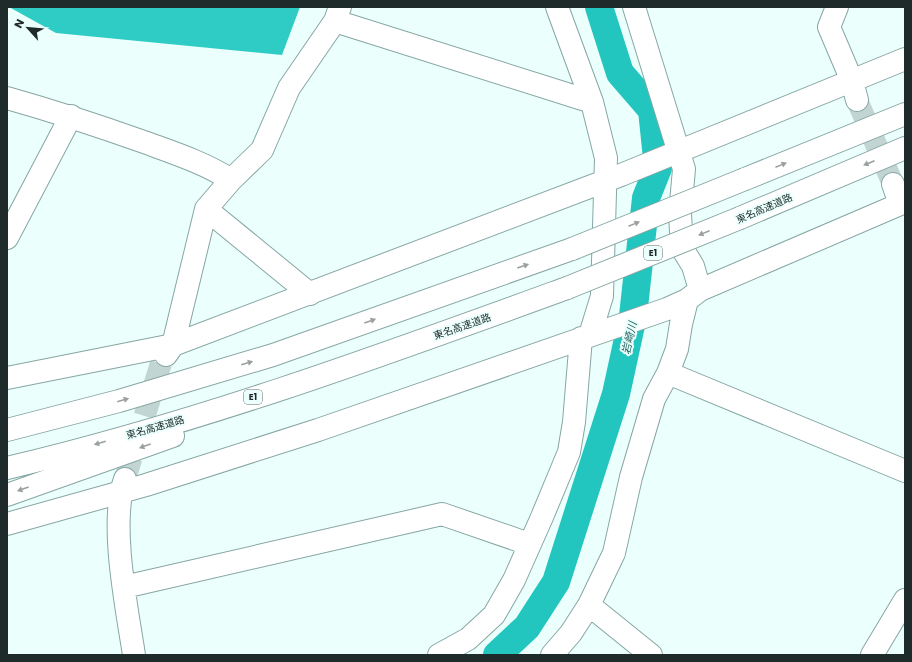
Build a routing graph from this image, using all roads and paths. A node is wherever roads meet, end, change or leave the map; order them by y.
1 (557, 7) edge
2 (634, 7) edge
3 (837, 7) edge
4 (338, 14) edge
5 (905, 59) edge
6 (854, 90) junction
7 (7, 98) edge
8 (592, 102) junction
9 (905, 114) edge
10 (71, 116) junction
11 (905, 148) edge
12 (671, 155) junction
13 (613, 178) junction
14 (231, 180) junction
15 (893, 184) tunnel mouth
16 (903, 203) edge
17 (206, 209) junction
18 (7, 238) edge
19 (310, 294) junction
20 (693, 295) junction
21 (496, 314) junction
22 (591, 335) junction
23 (168, 353) junction
24 (668, 372) junction
25 (7, 378) edge
26 (7, 429) edge
27 (7, 468) edge
28 (905, 471) edge
29 (123, 486) junction
30 (7, 495) edge
31 (7, 524) edge
32 (529, 544) junction
33 (124, 586) junction
34 (905, 600) edge
35 (589, 605) junction
36 (134, 655) edge
37 (439, 655) edge
38 (552, 655) edge
39 (651, 655) edge
40 (872, 655) edge

1 - 8 main road
2 - 12 main road
3 - 6 main road
4 - 8 main road
4 - 14 main road
5 - 6 main road
6 - 12 main road
7 - 10 main road
8 - 13 main road
26 -> 9 main road, bridge
10 - 14 main road
10 - 18 main road
11 -> 21 main road, 東名高速道路 / E1, bridge
12 - 13 main road
12 - 20 main road
13 - 19 main road
13 - 22 main road
14 - 17 main road
15 - 16 main road
16 - 20 main road
17 - 19 main road
17 - 23 main road
19 - 23 main road
20 - 22 main road
20 - 24 main road
21 -> 27 main road, 東名高速道路 / E1
21 -> 30 main road
22 - 29 main road
22 - 32 main road
23 - 25 main road
24 - 28 main road
24 - 35 main road
29 - 31 main road
29 - 33 main road
32 - 33 main road
32 - 37 main road
33 - 36 main road
34 - 40 main road
35 - 38 main road
35 - 39 main road

